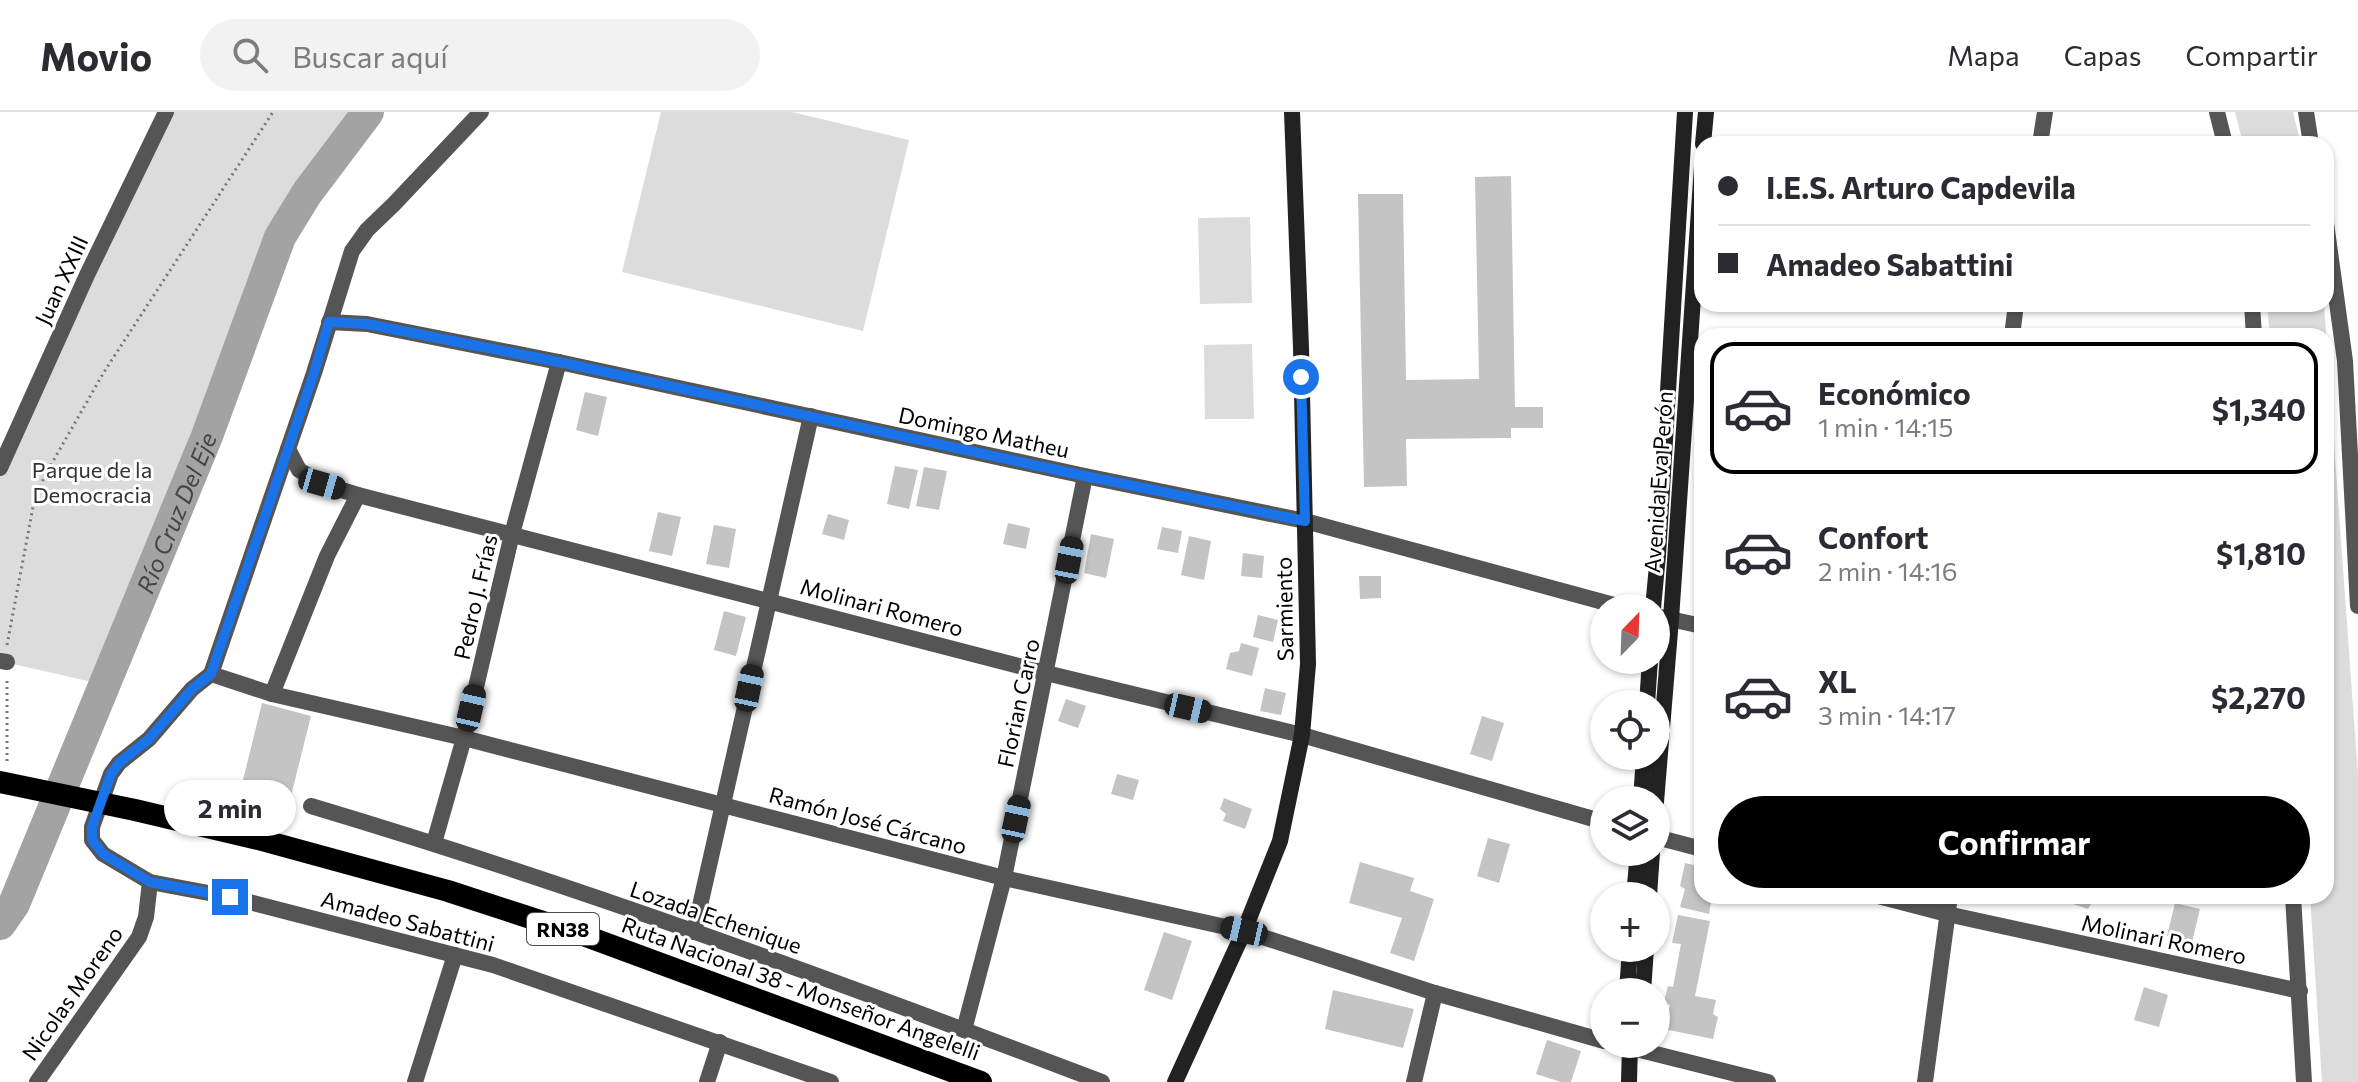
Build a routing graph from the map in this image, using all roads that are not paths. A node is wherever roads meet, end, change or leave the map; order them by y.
1 (166, 112) edge
2 (481, 112) edge
3 (1292, 112) edge
4 (1685, 112) edge
5 (1706, 112) edge
6 (2045, 112) edge
7 (2217, 112) edge
8 (2306, 112) edge
9 (1704, 136) edge
10 (2041, 136) edge
11 (2223, 136) edge
12 (2310, 136) edge
13 (1694, 261) edge
14 (2334, 268) edge
15 (329, 322) junction
16 (559, 362) junction
17 (2351, 363) edge
18 (811, 416) junction
19 (288, 449) junction
20 (0, 468) edge
21 (1085, 476) junction
22 (358, 495) junction
23 (1305, 521) junction
24 (512, 534) junction
25 (1654, 594) edge
26 (1666, 594) edge
27 (1590, 598) edge
28 (768, 600) junction
29 (2358, 606) edge
30 (1670, 618) edge
31 (1694, 624) edge
32 (1046, 673) junction
33 (211, 674) junction
34 (1662, 674) edge
35 (272, 694) junction
36 (1302, 735) junction
37 (464, 738) junction
38 (2, 777) edge
39 (1657, 786) edge
40 (724, 805) junction
41 (311, 806) dead end
42 (1590, 818) edge
43 (1670, 841) edge
44 (434, 843) junction
45 (1694, 847) edge
46 (1004, 878) junction
47 (150, 882) junction
48 (1909, 904) edge
49 (1949, 904) edge
50 (2294, 904) edge
51 (1947, 914) junction
52 (1244, 931) junction
53 (694, 932) junction
54 (455, 955) junction
55 (2300, 991) junction
56 (1435, 993) junction
57 (964, 1030) junction
58 (1590, 1037) edge
59 (720, 1042) junction
60 (1670, 1056) edge
61 (1628, 1058) edge
62 (37, 1082) edge
63 (415, 1082) edge
64 (707, 1082) edge
65 (831, 1082) edge
66 (981, 1082) edge
67 (1102, 1082) edge
68 (1175, 1082) edge
69 (1414, 1082) edge
70 (1629, 1082) edge
71 (1768, 1082) edge
72 (1925, 1082) edge
73 (2304, 1082) edge

1 - 20 street, Juan XXIII
2 - 15 street
3 - 23 main road, Sarmiento
4 - 25 main road, Avenida Eva Perón
5 - 9 main road
6 - 10 street
7 - 11 street
8 - 12 street
13 - 26 main road, Avenida Eva Perón
14 - 17 street
15 - 16 street, Domingo Matheu
15 - 19 street
16 - 18 street, Domingo Matheu
16 - 24 street, Pedro J. Frías
17 - 29 street
18 - 21 street, Domingo Matheu
18 - 28 street
19 - 22 street, Molinari Romero
19 - 33 street
21 - 23 street, Domingo Matheu
21 - 32 street, Florian Carro
22 - 24 street, Molinari Romero
22 - 35 street
23 - 27 street, Domingo Matheu
23 - 36 main road, Sarmiento
24 - 28 street, Molinari Romero
24 - 37 street, Pedro J. Frías
28 - 32 street, Molinari Romero
28 - 40 street
30 - 31 street
32 - 36 street, Molinari Romero
32 - 46 street, Florian Carro
33 - 35 street, Ramón José Cárcano
33 - 47 street
34 - 39 main road, Avenida Eva Perón
35 - 37 street, Ramón José Cárcano
36 - 42 street, Molinari Romero
36 - 52 main road, Sarmiento
37 - 40 street, Ramón José Cárcano
37 - 44 street, Pedro J. Frías
38 - 66 highway, Ruta Nacional 38 - Monseñor Angelelli / RN38
40 - 46 street, Ramón José Cárcano
40 - 53 street
41 - 44 street, Lozada Echenique
43 - 45 street
44 - 53 street, Lozada Echenique
46 - 52 street, Ramón José Cárcano
46 - 57 street, Florian Carro
47 - 54 street, Amadeo Sabattini
47 - 62 street, Nicolas Moreno
48 - 51 street, Molinari Romero
49 - 51 street
50 - 55 street
51 - 55 street, Molinari Romero
51 - 72 street
52 - 56 street, Ramón José Cárcano
52 - 68 main road, Sarmiento
53 - 57 street, Lozada Echenique
54 - 59 street, Amadeo Sabattini
54 - 63 street
55 - 73 street
56 - 58 street, Ramón José Cárcano
56 - 69 street
57 - 67 street, Lozada Echenique
59 - 64 street
59 - 65 street, Amadeo Sabattini
60 - 71 street
61 - 70 main road

